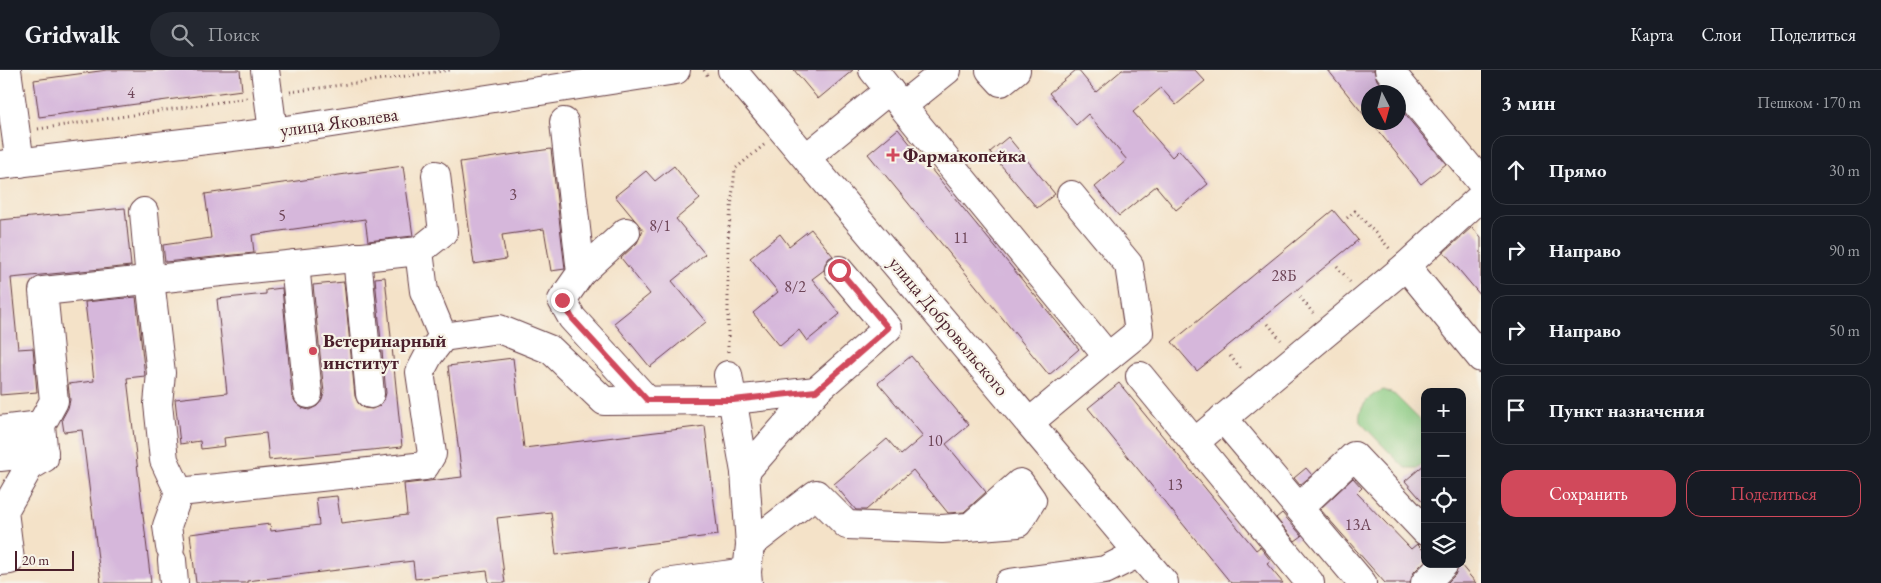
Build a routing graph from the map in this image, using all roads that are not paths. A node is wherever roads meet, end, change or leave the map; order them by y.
1 (7, 70) edge
2 (676, 70) edge
3 (732, 70) edge
4 (947, 70) edge
5 (990, 70) edge
6 (1016, 70) edge
7 (1389, 70) edge
8 (267, 82) edge
9 (888, 89) edge
10 (564, 122) dead end
11 (273, 132) junction
12 (807, 158) junction
13 (10, 164) edge
14 (436, 175) dead end
15 (1481, 182) edge
16 (1071, 195) dead end
17 (1481, 197) edge
18 (144, 212) dead end
19 (626, 232) dead end
20 (419, 251) junction
21 (357, 258) junction
22 (295, 264) junction
23 (1406, 266) junction
24 (839, 270) dead end
25 (581, 273) junction
26 (150, 280) junction
27 (572, 318) junction
28 (443, 337) junction
29 (551, 350) junction
30 (1108, 357) junction
31 (1481, 358) edge
32 (1140, 376) dead end
33 (730, 388) junction
34 (816, 391) junction
35 (308, 394) dead end
36 (370, 394) dead end
37 (647, 400) junction
38 (1224, 418) junction
39 (1030, 422) junction
40 (41, 425) junction
41 (0, 430) edge
42 (1194, 442) junction
43 (44, 452) junction
44 (0, 456) edge
45 (744, 472) junction
46 (179, 492) junction
47 (1299, 508) junction
48 (970, 527) dead end
49 (1421, 527) edge
50 (750, 545) junction
51 (1139, 553) junction
52 (0, 561) edge
53 (172, 563) edge
54 (1440, 568) edge
55 (748, 578) edge
56 (664, 583) edge
57 (1009, 583) edge
58 (1164, 583) edge
59 (1310, 583) edge
60 (1362, 583) edge
61 (1425, 583) edge

1 - 13 street
2 - 11 street, улица Яковлева
3 - 12 street, улица Добровольского
4 - 9 street
5 - 6 street
7 - 15 street
8 - 11 street
9 - 12 street
9 - 30 street
10 - 25 street
11 - 13 street, улица Яковлева
12 - 39 street, улица Добровольского
14 - 20 street
16 - 30 street
17 - 23 street
18 - 26 street
19 - 25 street
20 - 21 street
20 - 28 street
21 - 22 street
21 - 36 street
22 - 26 street
22 - 35 street
23 - 31 street
23 - 38 street
24 - 34 street
25 - 27 street
26 - 40 street
26 - 46 street
27 - 29 street
27 - 37 street
28 - 29 street
28 - 46 street
29 - 37 street
30 - 39 street
32 - 42 street
33 - 34 street
33 - 37 street
33 - 45 street
34 - 45 street
38 - 42 street
38 - 47 street
39 - 51 street, улица Добровольского
40 - 41 street
40 - 43 street
42 - 59 street
43 - 44 street
43 - 52 street
45 - 50 street
46 - 53 street
47 - 49 street
47 - 60 street
48 - 50 street
50 - 55 street
51 - 57 street
51 - 58 street, улица Добровольского
54 - 61 street
55 - 56 street

